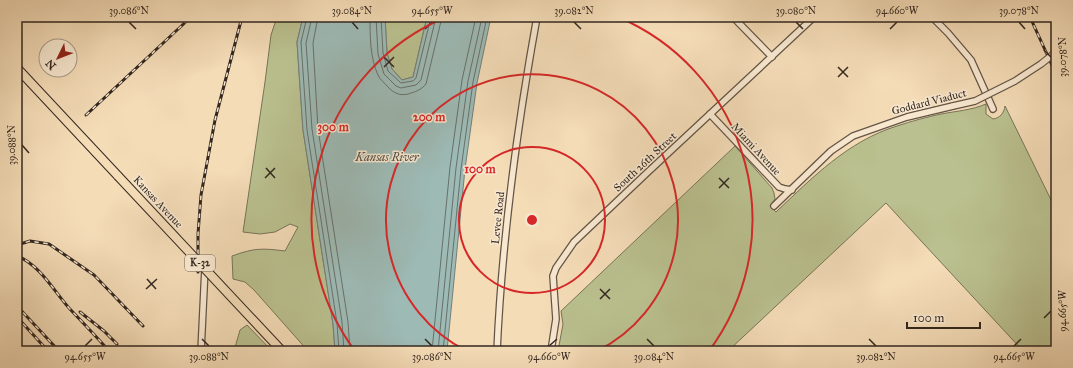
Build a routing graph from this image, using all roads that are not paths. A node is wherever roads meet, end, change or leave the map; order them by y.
1 (537, 17) edge
2 (734, 17) edge
3 (814, 17) edge
4 (932, 17) edge
5 (1056, 52) edge
6 (772, 57) junction
7 (17, 68) edge
8 (993, 109) dead end
9 (710, 114) junction
10 (792, 190) junction
11 (774, 206) dead end
12 (205, 265) dead end
13 (201, 351) edge
14 (282, 351) edge
15 (497, 351) edge
16 (551, 351) edge

1 - 15 street, Levee Road
2 - 6 street
3 - 6 street, South 26th Street
4 - 8 street
5 - 10 street, Goddard Viaduct, bridge
6 - 9 street, South 26th Street
7 - 14 main road, Kansas Avenue / K-32, bridge
9 - 10 street, Miami Avenue
9 - 16 street, South 26th Street
10 - 11 street, Goddard Viaduct
12 - 13 street

